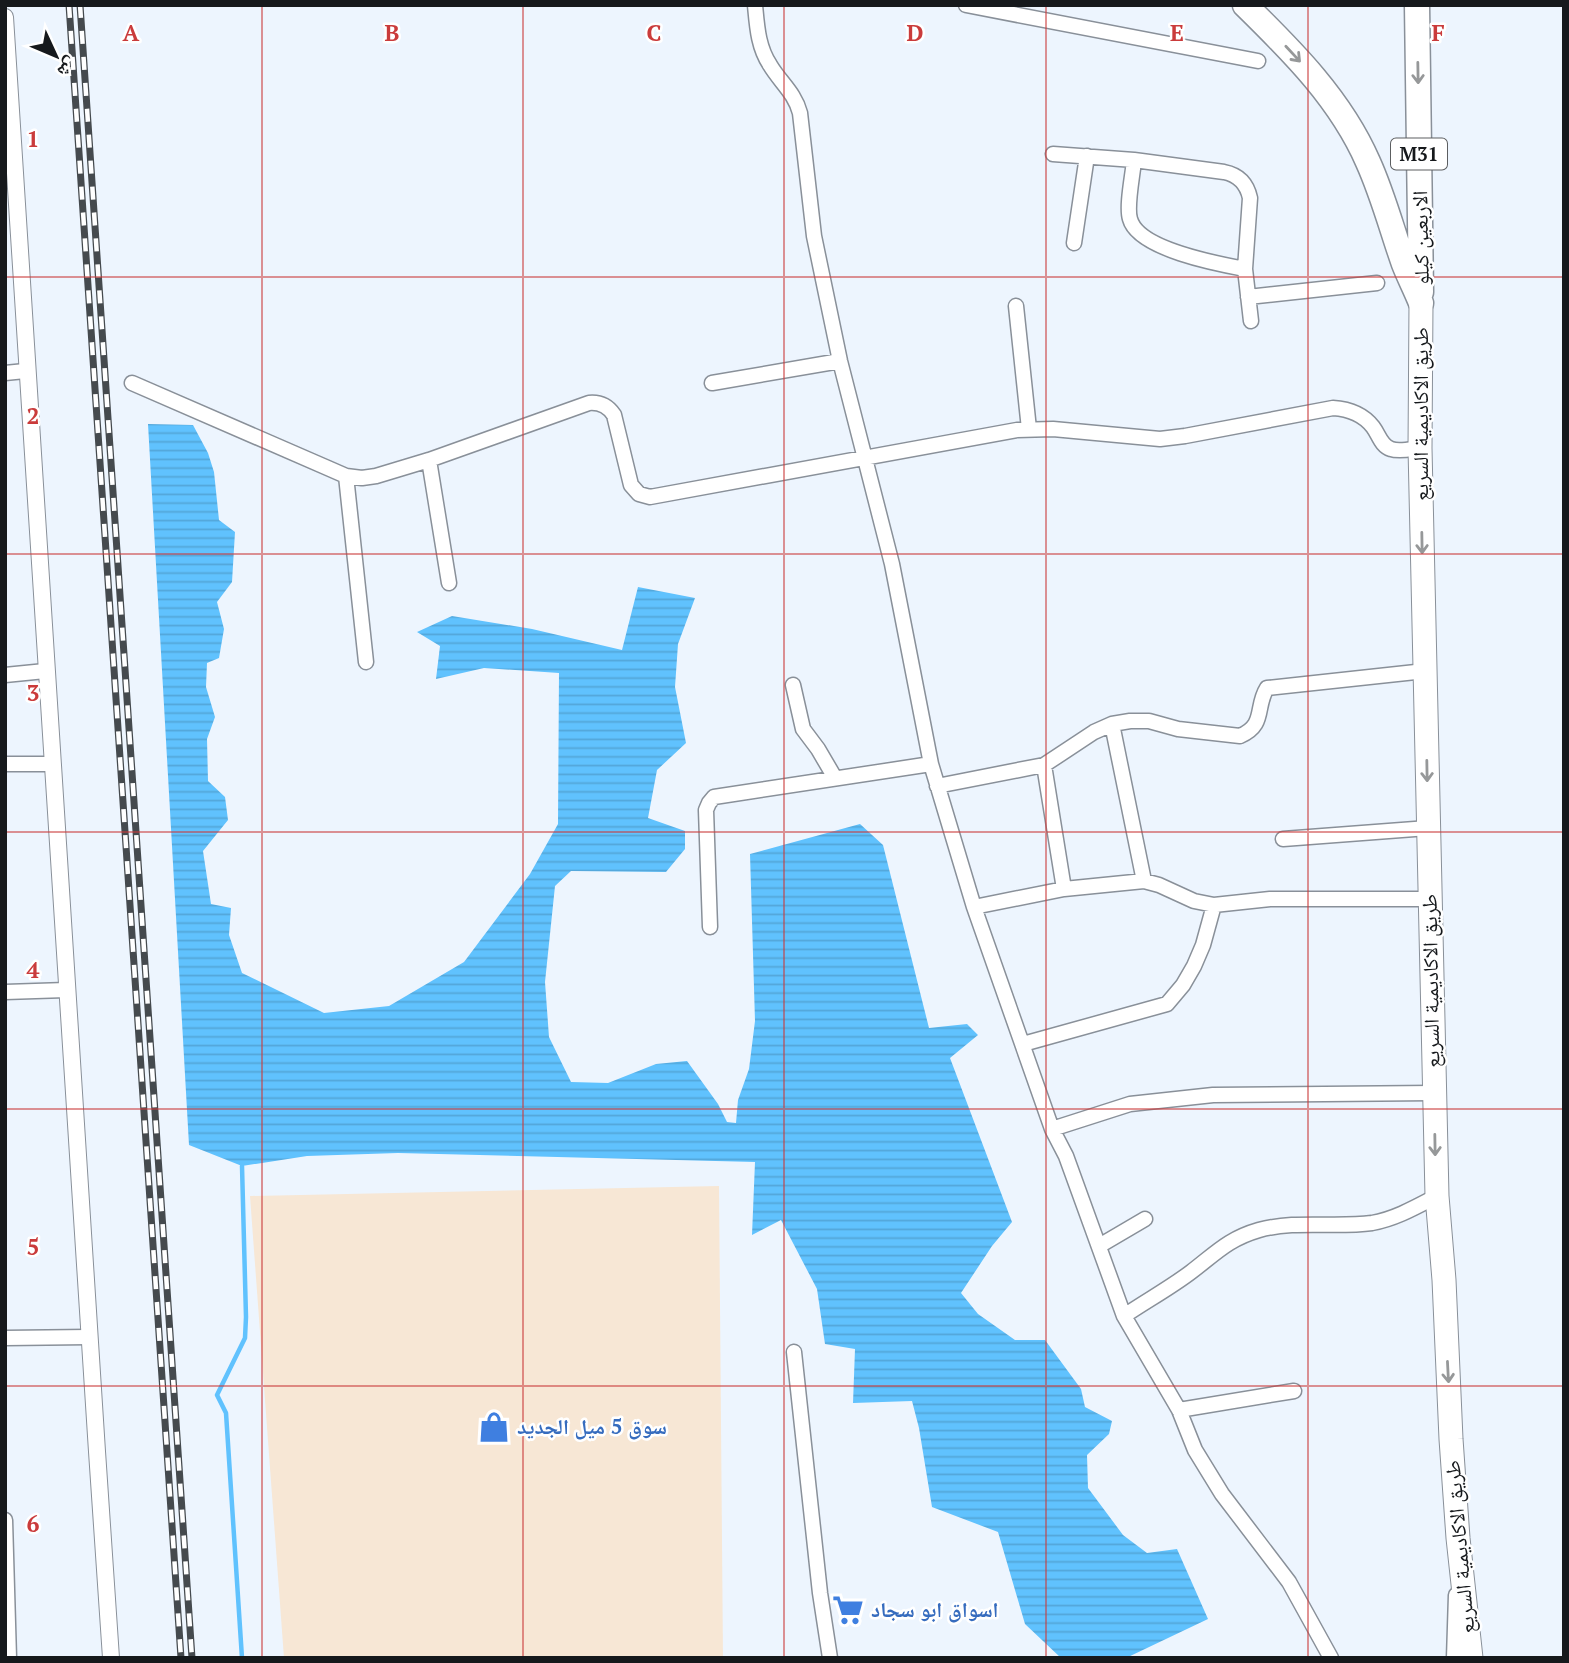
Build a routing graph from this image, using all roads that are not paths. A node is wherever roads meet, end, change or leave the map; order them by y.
1 (755, 5) edge
2 (966, 5) edge
3 (1245, 5) edge
4 (1417, 5) edge
5 (5, 17) edge
6 (1258, 61) dead end
7 (1053, 154) dead end
8 (1087, 156) junction
9 (1134, 160) junction
10 (1074, 243) dead end
11 (1245, 269) junction
12 (1377, 283) dead end
13 (1248, 297) junction
14 (1422, 303) junction
15 (1016, 306) dead end
16 (1251, 321) dead end
17 (840, 361) junction
18 (25, 371) junction
19 (5, 373) edge
20 (132, 383) dead end
21 (712, 383) dead end
22 (1029, 429) junction
23 (1420, 449) junction
24 (865, 459) junction
25 (429, 460) junction
26 (346, 476) junction
27 (449, 583) dead end
28 (366, 662) dead end
29 (45, 671) junction
30 (1425, 671) junction
31 (5, 675) edge
32 (793, 685) dead end
33 (1112, 724) junction
34 (5, 764) edge
35 (51, 764) junction
36 (931, 764) junction
37 (1044, 765) junction
38 (835, 778) junction
39 (937, 786) junction
40 (1428, 828) junction
41 (1283, 839) dead end
42 (1144, 881) junction
43 (1064, 889) junction
44 (1429, 899) junction
45 (1214, 905) junction
46 (974, 907) junction
47 (710, 927) dead end
48 (66, 990) junction
49 (5, 992) edge
50 (1023, 1044) junction
51 (1434, 1093) junction
52 (1052, 1129) junction
53 (1437, 1196) junction
54 (1145, 1219) dead end
55 (1100, 1246) junction
56 (1124, 1316) junction
57 (89, 1337) junction
58 (5, 1338) edge
59 (794, 1352) dead end
60 (1294, 1391) dead end
61 (1179, 1410) junction
62 (5, 1520) edge
63 (1458, 1538) junction
64 (1327, 1656) edge
65 (9, 1658) edge
66 (111, 1658) edge
67 (830, 1658) edge
68 (1454, 1658) edge
69 (1471, 1658) edge

1 - 17 street
2 - 6 street
3 -> 14 highway
4 -> 14 highway, الاربعين كيلو / M31
5 - 18 street
7 - 8 street
8 - 9 street
8 - 10 street
9 - 11 street
9 - 11 street
11 - 13 street
12 - 13 street
13 - 16 street
14 - 23 highway, طريق الاكاديمية السريع
15 - 22 street
17 - 21 street
17 - 24 street
18 - 19 street
18 - 29 street
20 - 26 street
22 - 23 street
22 - 24 street
23 -> 30 highway, طريق الاكاديمية السريع
24 - 25 street
24 - 36 street
25 - 26 street
25 - 27 street
26 - 28 street
29 - 31 street
29 - 35 street
30 - 33 street
30 -> 40 highway, طريق الاكاديمية السريع
32 - 38 street
33 - 37 street
33 - 42 street
34 - 35 street
35 - 48 street
36 - 38 street
36 - 39 street
37 - 39 street
37 - 43 street
38 - 47 street
39 - 46 street
40 - 41 street
40 - 44 highway, طريق الاكاديمية السريع
42 - 43 street
42 - 45 street
43 - 46 street
44 - 45 street
44 - 51 highway, طريق الاكاديمية السريع
45 - 50 street
46 - 50 street
48 - 49 street
48 - 57 street
50 - 52 street
51 - 52 street
51 -> 53 highway, طريق الاكاديمية السريع
52 - 55 street
53 - 56 street
53 -> 63 highway, طريق الاكاديمية السريع
54 - 55 street
55 - 56 street
56 - 61 street
57 - 58 street
57 - 66 street
59 - 67 street
60 - 61 street
61 - 64 street
62 - 65 street
63 - 68 street
63 - 69 highway, طريق الاكاديمية السريع

